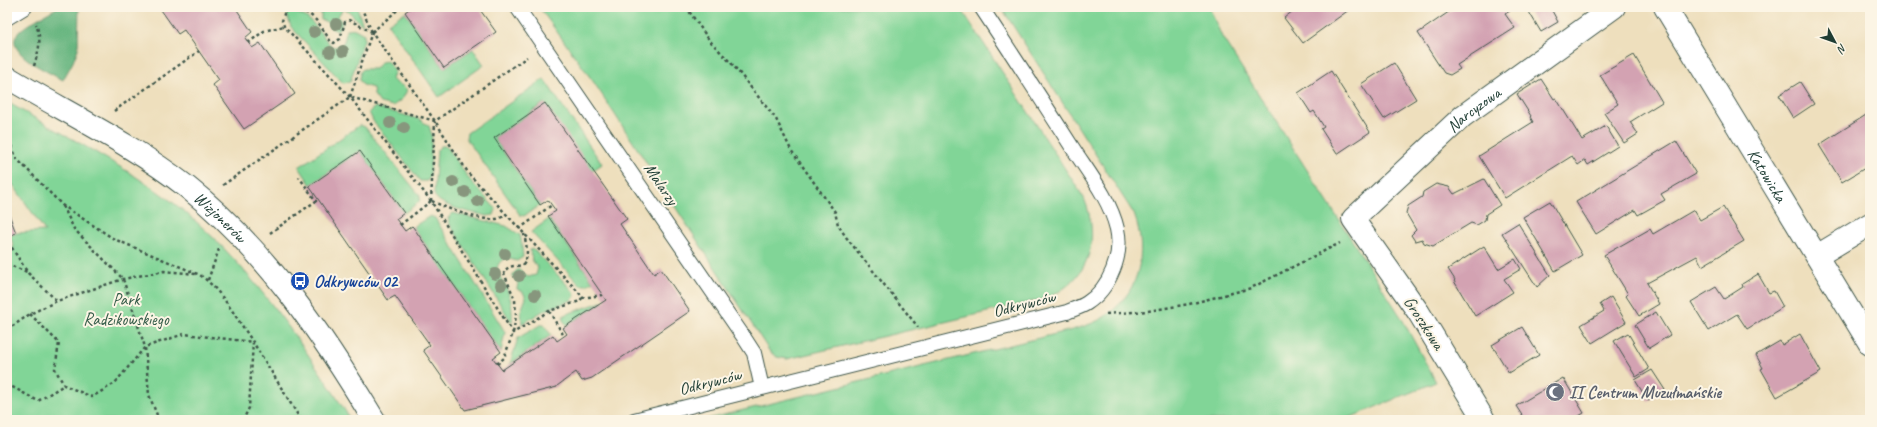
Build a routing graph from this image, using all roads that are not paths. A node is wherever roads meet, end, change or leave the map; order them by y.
1 (25, 7) edge
2 (517, 7) edge
3 (982, 7) edge
4 (1614, 7) edge
5 (1665, 7) edge
6 (7, 18) edge
7 (7, 77) edge
8 (1870, 224) edge
9 (1359, 228) joint
10 (1817, 256) junction
11 (1870, 344) edge
12 (762, 388) junction
13 (374, 420) edge
14 (634, 420) edge
15 (1484, 420) edge

1 - 6 lane
2 - 12 lane, Malarzy
3 - 12 lane, Odkrywców
4 - 9 street, Narcyzowa
5 - 10 street, Katowicka
7 - 13 street, Wizjonerów
8 - 10 street
9 - 15 street, Groszkowa
10 - 11 street, Katowicka
12 - 14 lane, Odkrywców

